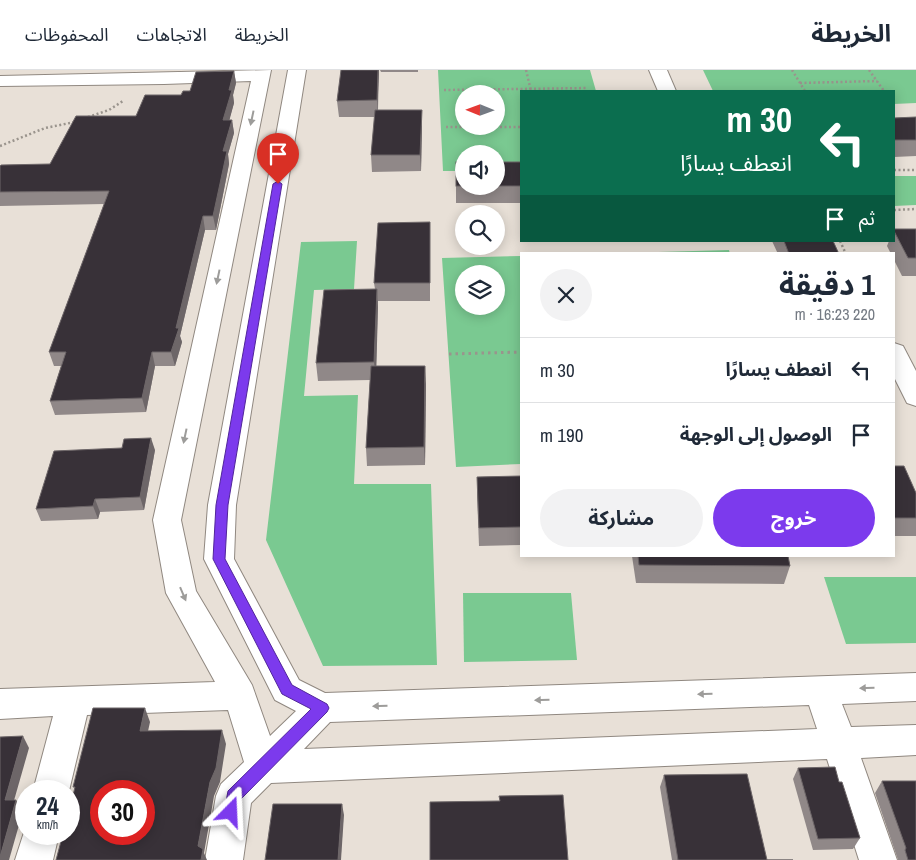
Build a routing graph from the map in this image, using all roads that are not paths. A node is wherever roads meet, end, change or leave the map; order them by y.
1 (297, 70) edge
2 (658, 70) edge
3 (262, 73) edge
4 (0, 81) edge
5 (667, 90) edge
6 (895, 354) edge
7 (916, 397) edge
8 (916, 686) edge
9 (821, 690) junction
10 (240, 695) junction
11 (74, 700) junction
12 (0, 704) edge
13 (322, 708) junction
14 (916, 740) edge
15 (841, 744) junction
16 (262, 767) junction
17 (54, 780) edge
18 (38, 845) edge
19 (34, 860) edge
20 (224, 860) edge
21 (878, 860) edge

1 - 13 street
2 - 5 street
3 - 4 street
3 -> 10 street
6 - 7 street
8 -> 9 street
9 -> 13 street
9 - 15 street
10 - 11 street
10 - 16 street
11 - 12 street
11 - 17 street
13 - 16 street
14 - 15 street
15 - 16 street
15 - 21 street
16 - 20 street
18 - 19 street

